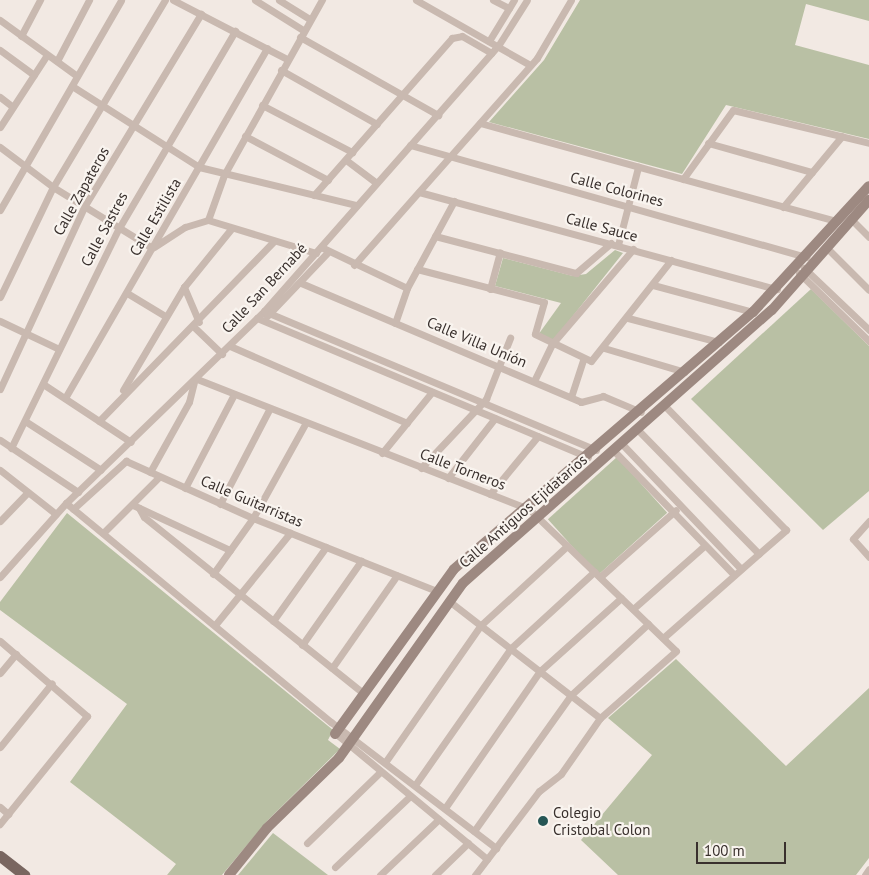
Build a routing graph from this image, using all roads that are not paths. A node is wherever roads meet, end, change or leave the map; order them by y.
1 (40, 0) edge
2 (89, 0) edge
3 (121, 0) edge
4 (165, 0) edge
5 (173, 0) edge
6 (255, 0) edge
7 (280, 0) edge
8 (322, 0) edge
9 (416, 0) edge
10 (493, 0) edge
11 (514, 0) edge
12 (526, 0) edge
13 (570, 0) edge
14 (509, 8) junction
15 (201, 14) junction
16 (310, 19) junction
17 (0, 20) edge
18 (235, 31) junction
19 (302, 34) junction
20 (21, 36) junction
21 (489, 41) junction
22 (498, 46) junction
23 (267, 48) junction
24 (0, 50) edge
25 (492, 53) junction
26 (47, 55) junction
27 (287, 59) junction
28 (56, 61) junction
29 (530, 65) junction
30 (281, 70) junction
31 (34, 75) junction
32 (77, 76) junction
33 (72, 86) junction
34 (402, 94) junction
35 (0, 97) edge
36 (104, 105) junction
37 (262, 105) junction
38 (13, 107) junction
39 (438, 115) junction
40 (480, 123) junction
41 (376, 124) junction
42 (134, 125) junction
43 (0, 127) edge
44 (245, 136) junction
45 (842, 136) junction
46 (708, 142) junction
47 (869, 143) edge
48 (410, 145) junction
49 (0, 146) edge
50 (167, 146) junction
51 (352, 152) junction
52 (448, 158) junction
53 (346, 160) junction
54 (23, 164) junction
55 (200, 167) junction
56 (638, 167) junction
57 (812, 172) junction
58 (224, 175) junction
59 (683, 179) junction
60 (328, 180) junction
61 (376, 183) junction
62 (869, 186) edge
63 (53, 187) junction
64 (419, 192) junction
65 (314, 195) junction
66 (869, 200) edge
67 (454, 201) junction
68 (356, 205) junction
69 (627, 206) junction
70 (84, 207) junction
71 (783, 207) junction
72 (0, 210) edge
73 (850, 219) junction
74 (208, 220) junction
75 (836, 221) junction
76 (119, 228) junction
77 (231, 228) junction
78 (435, 236) junction
79 (869, 237) edge
80 (274, 241) junction
81 (614, 244) junction
82 (152, 248) junction
83 (827, 248) junction
84 (632, 249) junction
85 (318, 250) junction
86 (500, 252) junction
87 (327, 253) junction
88 (671, 260) junction
89 (804, 263) junction
90 (354, 265) junction
91 (417, 269) junction
92 (805, 275) junction
93 (302, 283) junction
94 (654, 285) junction
95 (184, 288) junction
96 (407, 288) junction
97 (490, 289) junction
98 (777, 289) junction
99 (869, 290) edge
100 (127, 293) junction
101 (0, 297) edge
102 (267, 312) junction
103 (753, 312) junction
104 (164, 316) junction
105 (628, 318) junction
106 (260, 319) junction
107 (0, 321) edge
108 (395, 323) junction
109 (196, 325) junction
110 (869, 329) edge
111 (25, 334) junction
112 (510, 338) dead end
113 (869, 341) edge
114 (719, 342) junction
115 (552, 344) junction
116 (230, 346) junction
117 (604, 348) junction
118 (59, 350) junction
119 (222, 354) junction
120 (583, 359) junction
121 (499, 367) junction
122 (685, 372) junction
123 (195, 381) junction
124 (534, 381) junction
125 (43, 384) junction
126 (0, 389) edge
127 (432, 392) junction
128 (233, 396) junction
129 (119, 397) junction
130 (571, 397) junction
131 (65, 398) junction
132 (483, 402) junction
133 (665, 406) junction
134 (269, 410) junction
135 (473, 410) junction
136 (641, 412) junction
137 (496, 418) junction
138 (25, 421) junction
139 (100, 421) junction
140 (407, 423) junction
141 (305, 424) junction
142 (638, 430) junction
143 (538, 436) junction
144 (131, 442) junction
145 (1, 444) edge
146 (11, 448) junction
147 (619, 448) junction
148 (597, 450) junction
149 (382, 453) junction
150 (588, 457) junction
151 (421, 468) junction
152 (0, 470) edge
153 (101, 470) junction
154 (150, 472) junction
155 (159, 477) junction
156 (448, 478) junction
157 (185, 488) junction
158 (28, 492) junction
159 (78, 492) junction
160 (490, 494) junction
161 (66, 503) junction
162 (220, 504) junction
163 (680, 506) junction
164 (136, 507) junction
165 (73, 509) junction
166 (529, 509) junction
167 (673, 512) junction
168 (56, 514) junction
169 (538, 517) junction
170 (253, 518) junction
171 (0, 521) edge
172 (869, 521) edge
173 (103, 533) junction
174 (290, 533) junction
175 (704, 545) junction
176 (567, 546) junction
177 (326, 547) junction
178 (230, 550) junction
179 (759, 554) junction
180 (869, 557) edge
181 (361, 561) junction
182 (741, 570) junction
183 (594, 572) junction
184 (213, 574) junction
185 (734, 575) junction
186 (397, 576) junction
187 (0, 577) edge
188 (600, 577) junction
189 (436, 591) junction
190 (242, 597) junction
191 (622, 598) junction
192 (449, 601) junction
193 (633, 609) junction
194 (273, 622) junction
195 (648, 624) junction
196 (215, 625) junction
197 (480, 625) junction
198 (663, 638) junction
199 (0, 641) edge
200 (302, 645) junction
201 (511, 648) junction
202 (16, 654) junction
203 (332, 668) junction
204 (540, 671) junction
205 (0, 673) edge
206 (52, 683) junction
207 (363, 693) junction
208 (571, 695) junction
209 (600, 718) junction
210 (336, 727) junction
211 (351, 741) junction
212 (0, 747) edge
213 (386, 762) junction
214 (380, 772) junction
215 (415, 785) junction
216 (410, 796) junction
217 (0, 806) edge
218 (445, 808) junction
219 (8, 814) junction
220 (438, 819) junction
221 (0, 824) edge
222 (474, 831) junction
223 (307, 843) dead end
224 (468, 843) junction
225 (496, 848) junction
226 (0, 856) edge
227 (487, 859) junction
228 (335, 867) dead end
229 (869, 870) edge
230 (24, 875) edge
231 (229, 875) edge
232 (380, 875) edge
233 (435, 875) edge
234 (474, 875) edge
235 (865, 875) edge

1 - 20 street
2 - 28 street
3 - 32 street
4 - 36 street
5 - 15 street
6 - 19 street
7 - 16 street
8 - 16 street
9 - 21 street
10 - 14 street
11 - 14 street
12 - 22 street, Calle San Bernabé
13 - 29 street
14 - 21 street
15 - 18 street
15 - 42 street, Calle Zapateros
16 - 19 street
17 - 20 street
18 - 23 street
18 - 50 street, Calle Sastres
19 - 27 street
19 - 34 street
20 - 26 street
21 - 22 street
22 - 25 street, Calle San Bernabé
22 - 29 street
23 - 27 street
23 - 55 street, Calle Estilista
24 - 31 street
25 - 34 street
25 - 39 street, Calle San Bernabé
26 - 28 street
26 - 31 street
27 - 30 street
28 - 32 street
29 - 40 street
30 - 37 street
30 - 41 street
31 - 38 street
32 - 33 street
33 - 36 street
33 - 54 street
34 - 39 street
34 - 41 street
35 - 38 street
36 - 42 street
36 - 63 street
37 - 44 street
37 - 51 street
38 - 43 street
39 - 48 street, Calle San Bernabé
40 - 52 street
40 - 56 street
41 - 51 street
42 - 50 street
42 - 70 street, Calle Zapateros
44 - 58 street
44 - 60 street
45 - 46 street
45 - 47 street
45 - 57 street
46 - 57 street
46 - 59 street
48 - 52 street, Calle Colorines
48 - 61 street, Calle San Bernabé
49 - 54 street
50 - 55 street
50 - 76 street, Calle Sastres
51 - 53 street
52 - 64 street
52 - 69 street, Calle Colorines
53 - 60 street
53 - 61 street
54 - 63 street
54 - 72 street
55 - 58 street
55 - 82 street, Calle Estilista
56 - 59 street
56 - 69 street
57 - 71 street
58 - 65 street
58 - 74 street
59 - 71 street
60 - 65 street
61 - 68 street, Calle San Bernabé
62 - 75 street, Calle Antiguos Ejidatarios
63 - 70 street
63 - 101 street
64 - 67 street, Calle Sauce
64 - 90 street
65 - 68 street
66 - 73 street, Calle Antiguos Ejidatarios
67 - 78 street
67 - 81 street, Calle Sauce
68 - 85 street, Calle San Bernabé
69 - 81 street
69 - 89 street, Calle Colorines
70 - 76 street
70 - 111 street, Calle Zapateros
71 - 75 street
73 - 79 street
73 - 83 street, Calle Antiguos Ejidatarios
74 - 77 street
74 - 82 street
75 - 89 street, Calle Antiguos Ejidatarios
76 - 82 street
76 - 118 street, Calle Sastres
77 - 80 street
77 - 95 street
78 - 86 street
78 - 91 street
80 - 85 street
80 - 109 street
81 - 84 street, Calle Sauce
81 - 86 street
82 - 100 street, Calle Estilista
83 - 89 street, Calle Antiguos Ejidatarios
83 - 99 street
84 - 88 street, Calle Sauce
84 - 115 street
85 - 87 street
85 - 102 street, Calle San Bernabé
86 - 97 street
87 - 90 street
87 - 93 street, Calle San Bernabé
88 - 94 street
88 - 98 street, Calle Sauce
89 - 92 street, Calle Antiguos Ejidatarios
89 - 92 street
89 - 98 street, Calle Antiguos Ejidatarios
90 - 96 street
91 - 96 street
91 - 97 street
92 - 110 street
92 - 113 street
92 - 133 street, Calle Antiguos Ejidatarios
93 - 102 street, Calle San Bernabé
93 - 108 street, Calle Villa Unión
94 - 103 street
94 - 105 street
95 - 104 street
95 - 109 street
96 - 108 street
97 - 115 street
98 - 103 street, Calle Antiguos Ejidatarios
100 - 104 street
100 - 131 street, Calle Estilista
102 - 106 street, Calle San Bernabé
102 - 132 street
103 - 114 street, Calle Antiguos Ejidatarios
104 - 129 street
105 - 114 street
105 - 117 street
106 - 116 street, Calle San Bernabé
106 - 127 street
107 - 111 street
108 - 121 street, Calle Villa Unión
109 - 119 street
109 - 129 street
111 - 118 street
111 - 126 street, Calle Zapateros
112 - 121 street
114 - 122 street, Calle Antiguos Ejidatarios
115 - 120 street
115 - 124 street
116 - 119 street, Calle San Bernabé
116 - 140 street
117 - 120 street
117 - 122 street
118 - 125 street, Calle Sastres
119 - 123 street, Calle San Bernabé
120 - 130 street
121 - 124 street, Calle Villa Unión
121 - 132 street
122 - 136 street, Calle Antiguos Ejidatarios
123 - 128 street, Calle Torneros
123 - 144 street, Calle San Bernabé
123 - 154 street
124 - 130 street, Calle Villa Unión
125 - 131 street
125 - 138 street, Calle Sastres
127 - 135 street
127 - 140 street
128 - 134 street, Calle Torneros
128 - 157 street
129 - 139 street
130 - 136 street, Calle Villa Unión
131 - 139 street
132 - 135 street
132 - 148 street
133 - 142 street, Calle Antiguos Ejidatarios
133 - 179 street
134 - 141 street, Calle Torneros
134 - 162 street
135 - 137 street
135 - 151 street
136 - 148 street, Calle Antiguos Ejidatarios
137 - 143 street
137 - 156 street
138 - 146 street, Calle Sastres
138 - 153 street
139 - 144 street
140 - 149 street
141 - 149 street, Calle Torneros
141 - 170 street
142 - 147 street, Calle Antiguos Ejidatarios
142 - 179 street
143 - 150 street
143 - 160 street
144 - 153 street, Calle San Bernabé
145 - 146 street
146 - 159 street
147 - 163 street
147 - 167 street
147 - 169 street, Calle Antiguos Ejidatarios
148 - 150 street, Calle Antiguos Ejidatarios
149 - 151 street, Calle Torneros
150 - 166 street, Calle Antiguos Ejidatarios
151 - 156 street, Calle Torneros
152 - 158 street
153 - 159 street, Calle San Bernabé
154 - 155 street, Calle Guitarristas
154 - 165 street, Calle Guitarristas
155 - 157 street, Calle Guitarristas
155 - 164 street
156 - 160 street, Calle Torneros
157 - 162 street, Calle Guitarristas
158 - 168 street
158 - 171 street
159 - 161 street, Calle San Bernabé
160 - 166 street, Calle Torneros
161 - 165 street
161 - 168 street, Calle San Bernabé
162 - 170 street, Calle Guitarristas
163 - 167 street
163 - 182 street
164 - 173 street
164 - 178 street
164 - 184 street
165 - 173 street
166 - 169 street, Calle Torneros
166 - 189 street, Calle Antiguos Ejidatarios
167 - 175 street
167 - 188 street
168 - 187 street, Calle San Bernabé
169 - 176 street, Calle Torneros
169 - 192 street, Calle Antiguos Ejidatarios
170 - 174 street, Calle Guitarristas
170 - 178 street
172 - 180 street
173 - 196 street
174 - 177 street, Calle Guitarristas
174 - 190 street
175 - 185 street
175 - 193 street
176 - 183 street, Calle Torneros
176 - 197 street
177 - 181 street, Calle Guitarristas
177 - 194 street
178 - 184 street
179 - 182 street
181 - 186 street, Calle Guitarristas
181 - 200 street
182 - 185 street
183 - 188 street, Calle Torneros
183 - 201 street
184 - 190 street
185 - 198 street
186 - 189 street, Calle Guitarristas
186 - 203 street
188 - 191 street, Calle Torneros
189 - 207 street, Calle Antiguos Ejidatarios
190 - 194 street
190 - 196 street
191 - 193 street, Calle Torneros
191 - 204 street
192 - 197 street
192 - 211 street, Calle Antiguos Ejidatarios
193 - 195 street, Calle Torneros
194 - 200 street
195 - 198 street, Calle Torneros
195 - 208 street
196 - 210 street
197 - 201 street
197 - 213 street
198 - 209 street, Calle Torneros
199 - 202 street
200 - 203 street
201 - 204 street
201 - 215 street
202 - 205 street
202 - 206 street
203 - 207 street
204 - 208 street
204 - 218 street
206 - 212 street
206 - 219 street
207 - 210 street, Calle Antiguos Ejidatarios
208 - 209 street
208 - 222 street
209 - 225 street
210 - 211 street
210 - 211 street
211 - 213 street
211 - 214 street
211 - 231 street, Calle Antiguos Ejidatarios
213 - 215 street
214 - 216 street
214 - 223 street
215 - 218 street
216 - 220 street
216 - 228 street
217 - 219 street
218 - 222 street
219 - 221 street
220 - 224 street
220 - 232 street
222 - 225 street
224 - 227 street
224 - 233 street
225 - 227 street
226 - 230 main road
227 - 234 street
229 - 235 street

